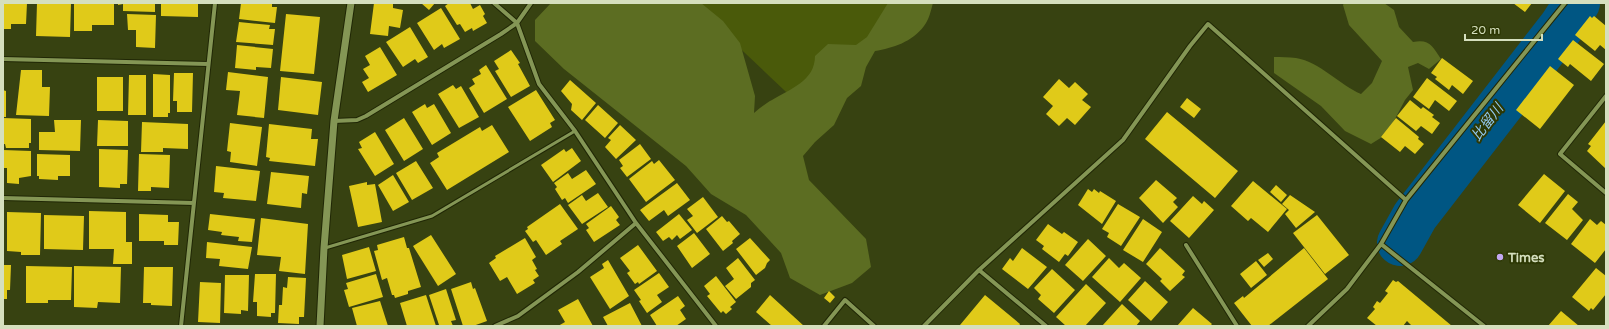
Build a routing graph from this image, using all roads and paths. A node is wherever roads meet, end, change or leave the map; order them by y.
1 (215, 3) edge
2 (351, 3) edge
3 (494, 3) edge
4 (531, 3) edge
5 (1565, 3) edge
6 (517, 23) junction
7 (3, 59) edge
8 (208, 64) junction
9 (1606, 96) edge
10 (334, 121) junction
11 (575, 131) junction
12 (1606, 193) edge
13 (3, 198) edge
14 (1406, 200) junction
15 (194, 203) junction
16 (636, 223) junction
17 (1381, 244) junction
18 (1186, 245) dead end
19 (324, 248) junction
20 (979, 270) junction
21 (1481, 325) edge
22 (181, 326) edge
23 (320, 326) edge
24 (494, 326) edge
25 (716, 326) edge
26 (824, 326) edge
27 (874, 326) edge
28 (924, 326) edge
29 (1046, 326) edge
30 (1237, 326) edge
31 (1308, 326) edge

1 - 8 street
2 - 10 street
3 - 6 street
4 - 6 street
5 - 14 street
6 - 10 street
6 - 11 street
7 - 8 street
8 - 15 street
9 - 12 street
10 - 19 street
11 - 16 street
11 - 19 lane
13 - 15 street
14 - 17 street
14 - 20 street
15 - 22 street
16 - 24 street
16 - 25 street
17 - 21 street
17 - 31 street
18 - 30 street
19 - 23 street
20 - 28 street
20 - 29 street
26 - 27 street

